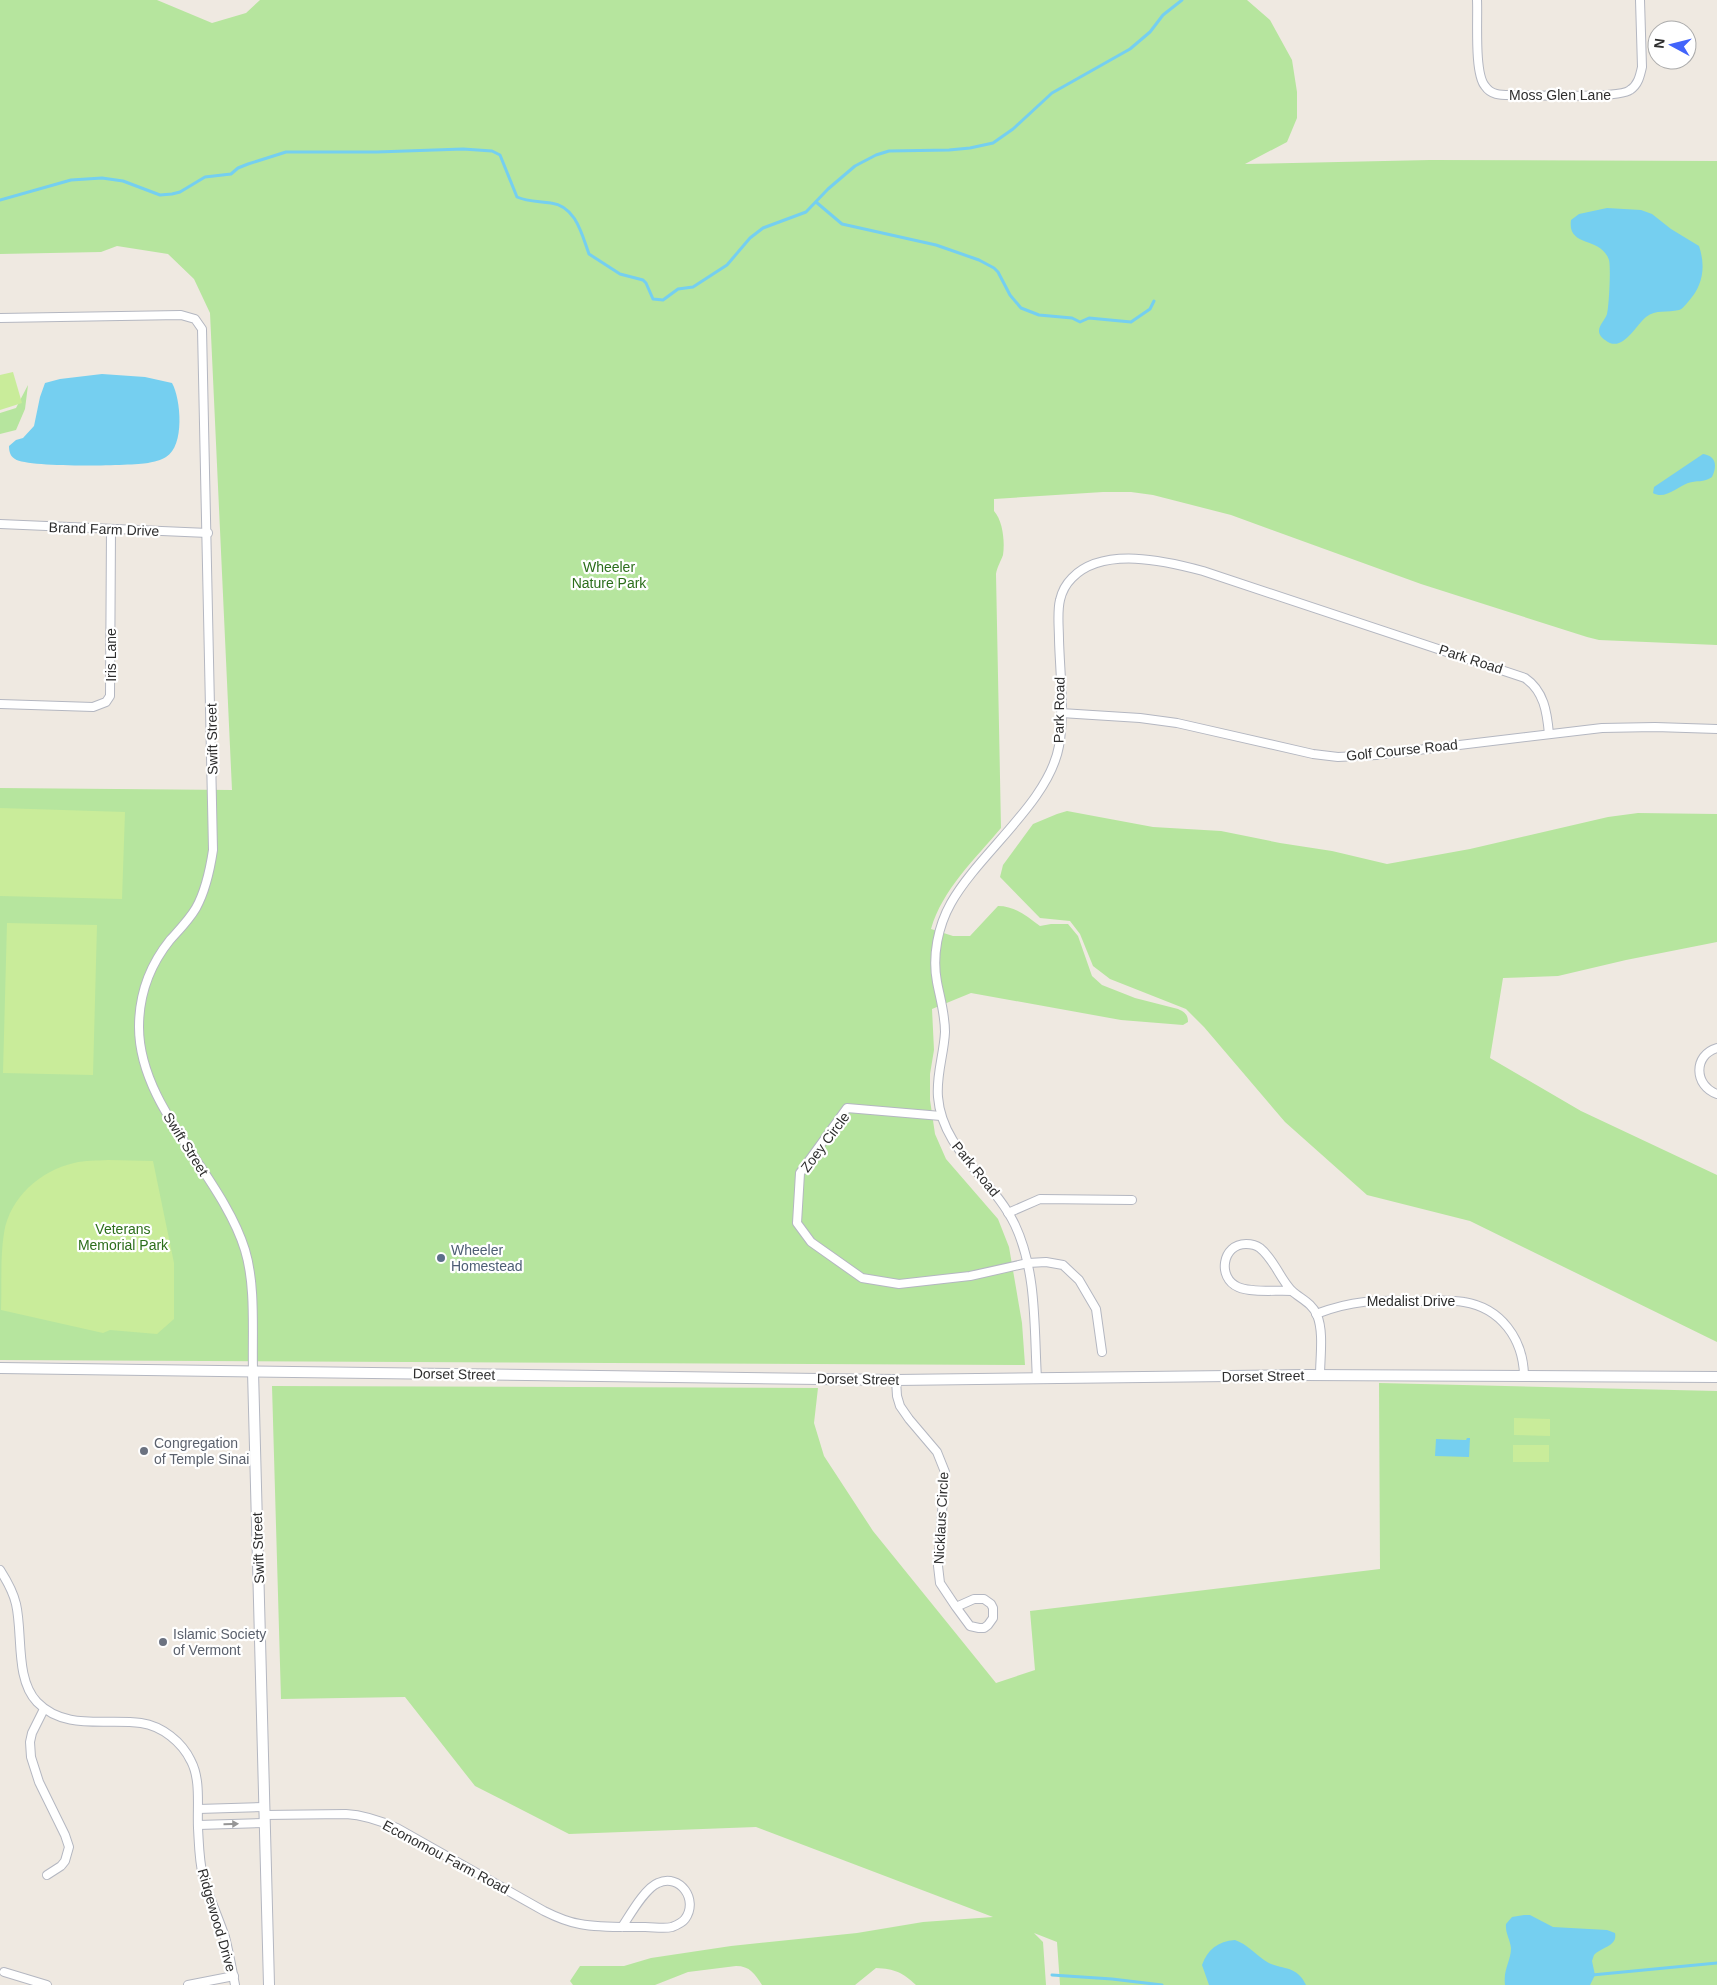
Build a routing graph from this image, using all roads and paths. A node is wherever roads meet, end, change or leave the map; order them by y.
1 (1477, 0) edge
2 (1640, 0) edge
3 (0, 318) edge
4 (0, 524) edge
5 (110, 529) junction
6 (208, 533) junction
7 (0, 704) edge
8 (1061, 713) junction
9 (1717, 729) edge
10 (1549, 734) junction
11 (1717, 1048) edge
12 (1717, 1094) edge
13 (941, 1116) junction
14 (1132, 1200) dead end
15 (1008, 1213) junction
16 (1028, 1263) junction
17 (1292, 1291) junction
18 (1316, 1314) junction
19 (1102, 1352) dead end
20 (0, 1368) edge
21 (252, 1371) junction
22 (1320, 1376) junction
23 (1524, 1376) junction
24 (1717, 1377) edge
25 (1037, 1379) junction
26 (896, 1380) junction
27 (0, 1570) edge
28 (956, 1607) junction
29 (44, 1709) junction
30 (198, 1809) junction
31 (264, 1815) junction
32 (198, 1825) junction
33 (47, 1874) dead end
34 (622, 1927) junction
35 (4, 1972) dead end
36 (234, 1976) junction
37 (47, 1985) edge
38 (188, 1985) edge
39 (235, 1985) edge
40 (270, 1985) edge

1 - 2 street, Moss Glen Lane
3 - 6 street, Swift Street
4 - 5 street, Brand Farm Drive
5 - 6 street, Brand Farm Drive
5 - 7 street, Iris Lane
6 - 21 street, Swift Street
8 - 10 street, Golf Course Road
8 - 10 street, Park Road
8 - 13 street, Park Road
9 - 10 street, Golf Course Road
11 - 12 street
13 - 15 street, Park Road
13 - 16 street, Zoey Circle
14 - 15 street
15 - 16 street, Park Road
16 - 19 street
16 - 25 street, Park Road
17 - 17 street
17 - 18 street
18 - 22 street
18 - 23 street, Medalist Drive
20 - 21 street, Dorset Street
21 - 26 street, Dorset Street
21 - 31 street, Swift Street
22 - 23 street, Dorset Street
22 - 25 street, Dorset Street
23 - 24 street, Dorset Street
25 - 26 street, Dorset Street
26 - 28 street, Nicklaus Circle
27 - 29 street, Ridgewood Drive
28 - 28 street, Nicklaus Circle
29 - 30 street, Ridgewood Drive
29 - 33 street
30 - 31 street
30 - 32 street, Ridgewood Drive
32 -> 31 street
31 - 34 street, Economou Farm Road
31 - 40 street, Swift Street
32 - 36 street, Ridgewood Drive
34 - 34 street, Economou Farm Road
35 - 37 street
36 - 38 street
36 - 39 street, Ridgewood Drive

